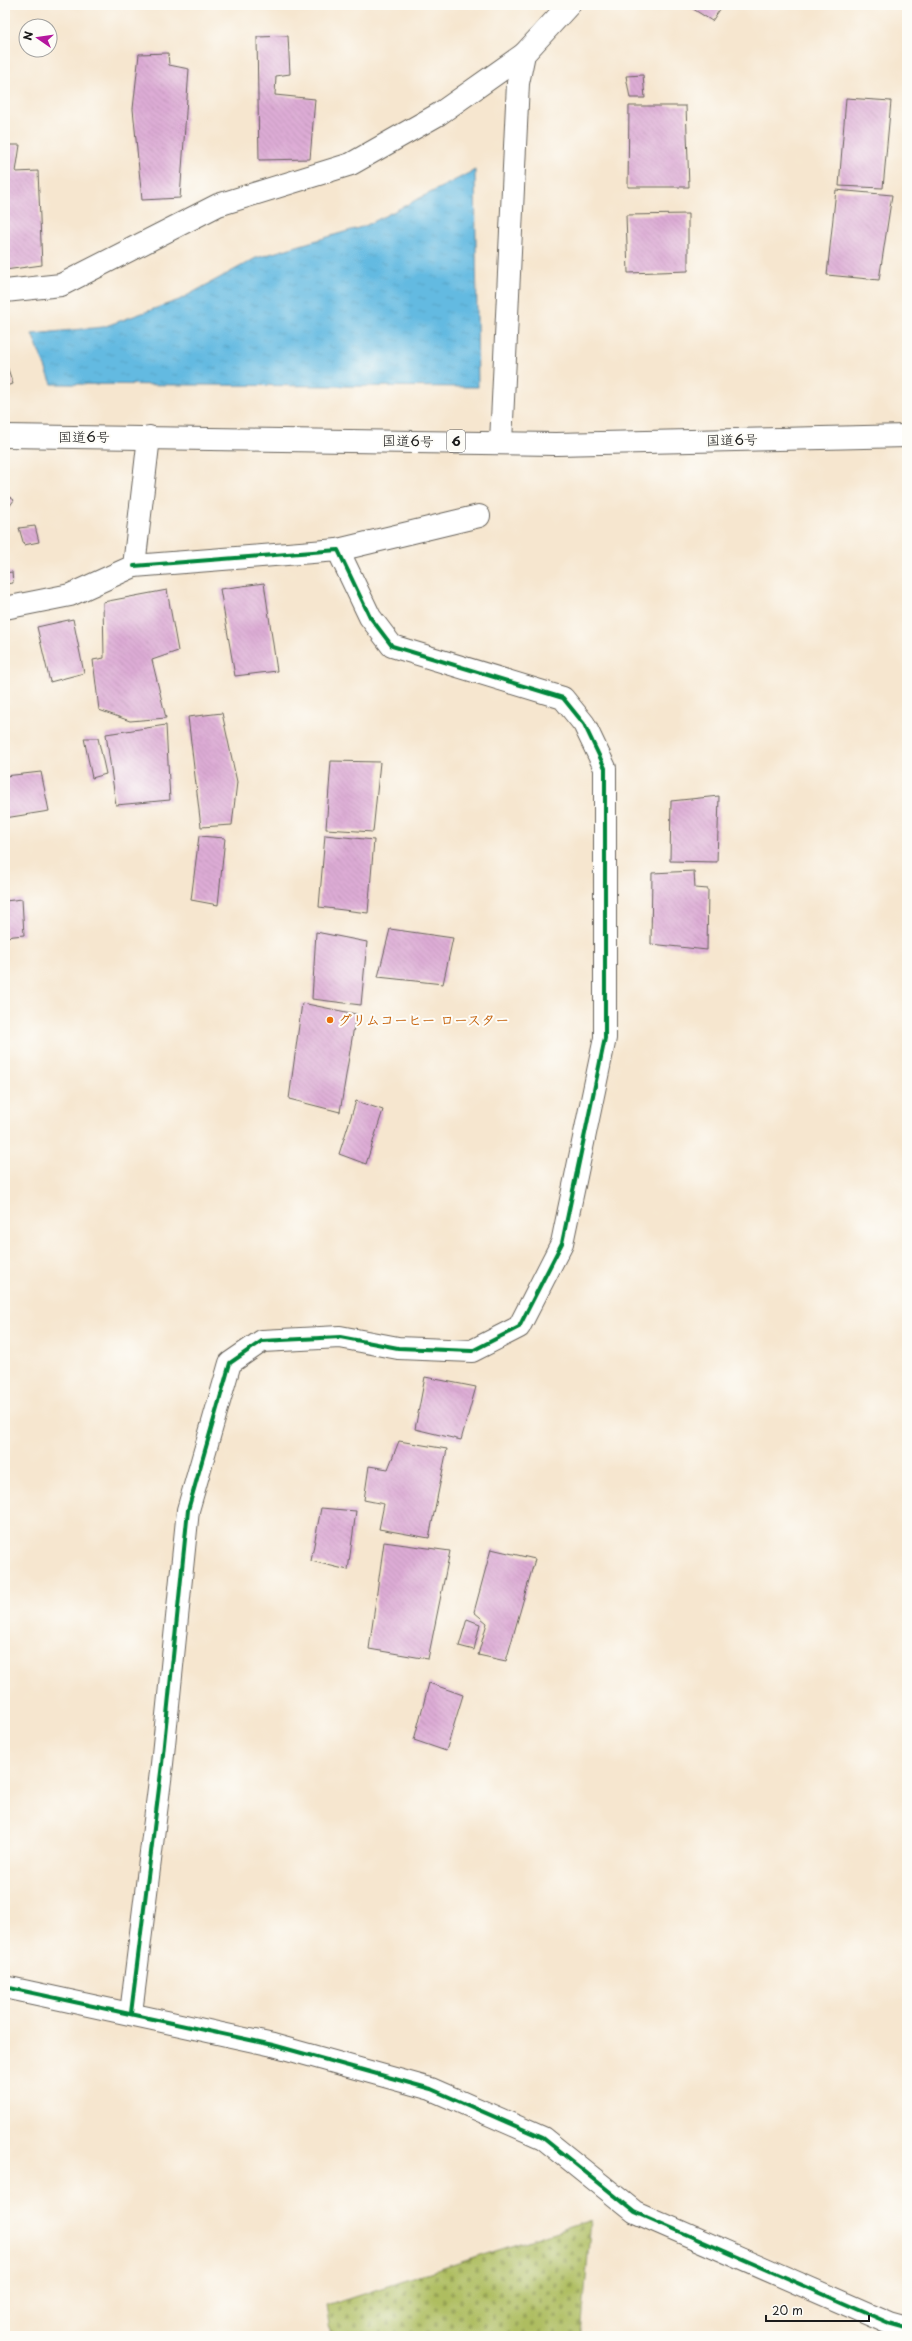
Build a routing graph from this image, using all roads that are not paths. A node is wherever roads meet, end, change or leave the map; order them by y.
1 (570, 5) edge
2 (524, 54) junction
3 (5, 291) edge
4 (5, 436) edge
5 (907, 436) edge
6 (148, 437) junction
7 (501, 442) junction
8 (479, 516) dead end
9 (338, 550) junction
10 (134, 566) junction
11 (5, 608) edge
12 (5, 1987) edge
13 (132, 2014) junction
14 (907, 2328) edge

1 - 2 main road
2 - 3 main road
2 - 7 main road
4 - 6 main road, 国道6号 / 6
5 - 7 main road, 国道6号 / 6
6 - 7 main road, 国道6号 / 6
6 - 10 main road
8 - 9 main road
9 - 10 main road
9 - 13 main road
10 - 11 main road
12 - 13 main road
13 - 14 main road

